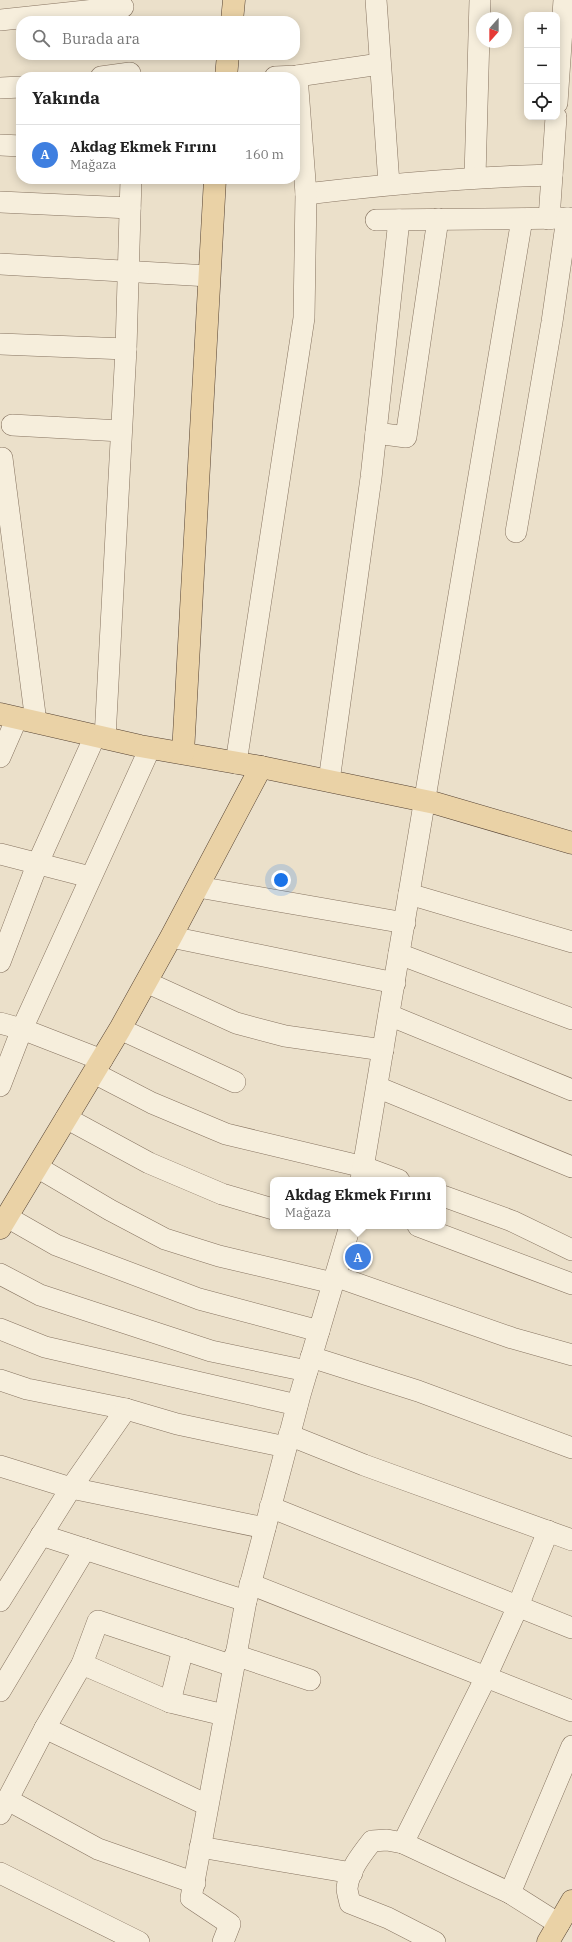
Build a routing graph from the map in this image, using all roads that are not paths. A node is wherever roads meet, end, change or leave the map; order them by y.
1 (234, 0) edge
2 (376, 0) edge
3 (480, 0) edge
4 (564, 0) edge
5 (124, 9) edge
6 (45, 16) edge
7 (232, 16) edge
8 (16, 19) edge
9 (0, 20) edge
10 (228, 60) edge
11 (380, 64) junction
12 (130, 68) edge
13 (117, 72) edge
14 (226, 72) edge
15 (300, 76) edge
16 (558, 84) edge
17 (16, 87) edge
18 (0, 88) edge
19 (300, 115) edge
20 (556, 120) edge
21 (0, 145) edge
22 (16, 146) edge
23 (552, 175) junction
24 (475, 177) junction
25 (131, 184) edge
26 (214, 184) edge
27 (389, 184) junction
28 (306, 194) junction
29 (0, 202) edge
30 (130, 208) junction
31 (438, 219) junction
32 (522, 219) junction
33 (562, 219) edge
34 (376, 220) dead end
35 (399, 220) junction
36 (0, 264) edge
37 (127, 271) junction
38 (209, 276) junction
39 (0, 344) edge
40 (126, 349) junction
41 (12, 425) dead end
42 (121, 431) junction
43 (376, 433) junction
44 (2, 458) dead end
45 (516, 532) dead end
46 (18, 718) edge
47 (100, 737) junction
48 (150, 748) junction
49 (183, 753) junction
50 (0, 757) edge
51 (236, 762) junction
52 (261, 767) junction
53 (329, 781) junction
54 (425, 801) junction
55 (572, 843) edge
56 (0, 854) edge
57 (37, 865) junction
58 (90, 877) junction
59 (198, 887) junction
60 (409, 894) junction
61 (405, 923) junction
62 (171, 937) junction
63 (572, 942) edge
64 (399, 954) junction
65 (0, 962) edge
66 (146, 982) junction
67 (395, 983) junction
68 (389, 1015) junction
69 (572, 1019) edge
70 (0, 1023) edge
71 (22, 1029) junction
72 (120, 1029) junction
73 (383, 1050) junction
74 (98, 1067) junction
75 (235, 1082) dead end
76 (0, 1086) edge
77 (377, 1087) junction
78 (572, 1090) edge
79 (66, 1118) junction
80 (37, 1167) junction
81 (572, 1167) edge
82 (362, 1174) edge
83 (380, 1177) edge
84 (446, 1197) edge
85 (270, 1208) edge
86 (3, 1223) edge
87 (348, 1229) edge
88 (426, 1229) edge
89 (572, 1250) edge
90 (0, 1274) edge
91 (334, 1280) junction
92 (572, 1284) edge
93 (0, 1328) edge
94 (319, 1330) junction
95 (572, 1355) edge
96 (309, 1364) junction
97 (0, 1380) edge
98 (297, 1405) junction
99 (126, 1409) junction
100 (288, 1441) junction
101 (572, 1448) edge
102 (0, 1466) edge
103 (71, 1488) junction
104 (270, 1507) junction
105 (265, 1528) junction
106 (548, 1531) junction
107 (41, 1535) junction
108 (572, 1540) edge
109 (85, 1549) junction
110 (7, 1574) edge
111 (248, 1592) junction
112 (0, 1601) edge
113 (518, 1606) junction
114 (572, 1628) edge
115 (183, 1650) junction
116 (234, 1661) junction
117 (82, 1664) junction
118 (486, 1676) junction
119 (310, 1680) dead end
120 (0, 1691) edge
121 (170, 1702) junction
122 (572, 1711) edge
123 (224, 1715) junction
124 (45, 1728) junction
125 (572, 1746) edge
126 (207, 1805) junction
127 (4, 1807) edge
128 (403, 1843) junction
129 (200, 1847) junction
130 (0, 1872) edge
131 (352, 1872) junction
132 (195, 1883) junction
133 (510, 1893) junction
134 (572, 1901) edge
135 (553, 1933) edge
136 (139, 1942) edge
137 (223, 1942) edge
138 (434, 1942) edge

1 - 7 main road
2 - 11 street
3 - 24 street
4 - 16 street
5 - 6 street
8 - 9 street
10 - 14 main road
11 - 15 street
11 - 27 street
12 - 13 street
17 - 18 street
19 - 28 street
20 - 23 street
21 - 22 street
23 - 24 street
23 - 33 street
24 - 27 street
25 - 30 street
26 - 38 main road
27 - 28 street
28 - 51 street
29 - 30 street
30 - 37 street
31 - 32 street
31 - 35 street
31 - 43 street
32 - 33 street
32 - 54 street
33 - 45 street
34 - 35 street
35 - 43 street
36 - 37 street
37 - 38 street
37 - 40 street
38 - 49 main road
39 - 40 street
40 - 42 street
41 - 42 street
42 - 47 street
43 - 53 street
44 - 46 street
46 - 47 main road
46 - 50 street
47 - 48 main road
47 - 57 street
48 - 49 main road
48 - 58 street
49 - 51 main road
51 - 52 main road
52 - 53 main road
52 - 59 main road
53 - 54 main road
54 - 55 main road
54 - 60 street
56 - 57 street
57 - 58 street
57 - 65 street
58 - 71 street
59 - 61 street
59 - 62 main road
60 - 61 street
60 - 63 street
61 - 64 street
62 - 66 main road
62 - 67 street
64 - 67 street
64 - 69 street
66 - 72 main road
66 - 73 street
67 - 68 street
68 - 73 street
68 - 78 street
70 - 71 street
71 - 74 street
71 - 76 street
72 - 74 main road
72 - 75 street
73 - 77 street
74 - 79 main road
74 - 82 street
77 - 81 street
77 - 82 street
79 - 80 main road
79 - 85 street
80 - 86 main road
80 - 91 street
82 - 83 street
84 - 89 street
86 - 94 street
87 - 91 street
88 - 92 street
90 - 96 street
91 - 94 street
91 - 95 street
93 - 98 street
94 - 96 street
96 - 98 street
96 - 101 street
97 - 99 street
98 - 100 street
99 - 100 street
99 - 103 street
100 - 104 street
100 - 106 street
102 - 103 street
103 - 105 street
103 - 107 street
104 - 105 street
104 - 113 street
105 - 111 street
106 - 108 street
106 - 113 street
107 - 109 street
107 - 110 street
109 - 111 street
109 - 120 street
110 - 112 street
111 - 116 street
111 - 118 street
113 - 114 street
113 - 118 street
115 - 116 street
115 - 117 street
115 - 121 street
116 - 119 street
116 - 123 street
117 - 121 street
117 - 124 street
118 - 122 street
118 - 128 street
121 - 123 street
123 - 126 street
124 - 126 street
124 - 127 street
125 - 133 street
126 - 129 street
127 - 132 street
128 - 131 street
128 - 133 street
129 - 131 street
129 - 132 street
130 - 136 street
131 - 138 street
132 - 137 street
133 - 135 street
134 - 135 main road

